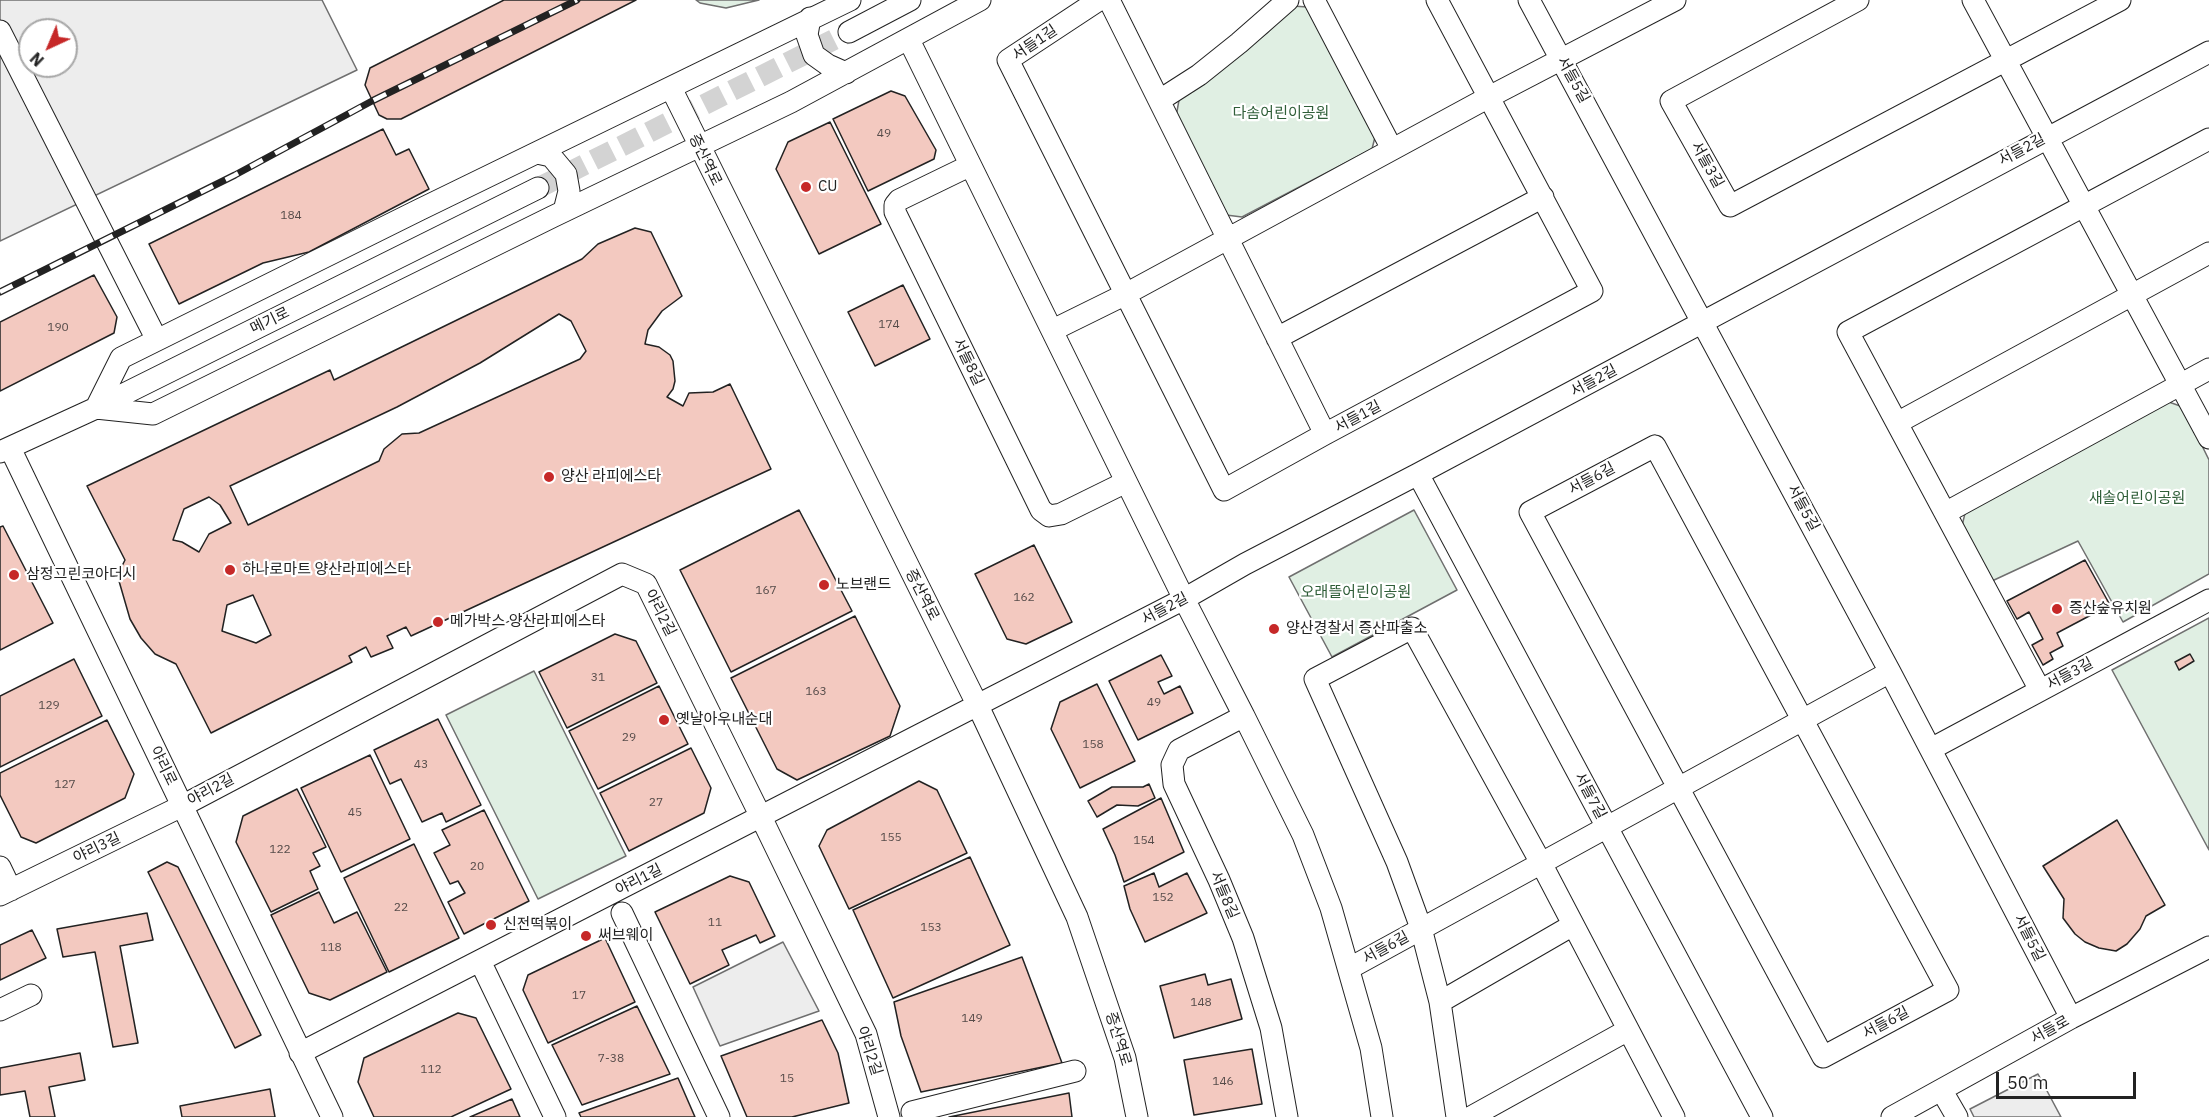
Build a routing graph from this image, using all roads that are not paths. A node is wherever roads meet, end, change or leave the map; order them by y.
1 (850, 0) edge
2 (910, 0) edge
3 (980, 0) edge
4 (1099, 0) edge
5 (1109, 0) edge
6 (1288, 0) edge
7 (1314, 0) edge
8 (1437, 0) edge
9 (1529, 0) edge
10 (1675, 0) edge
11 (1858, 0) edge
12 (1973, 0) edge
13 (2120, 0) edge
14 (810, 18) junction
15 (0, 31) edge
16 (849, 32) tunnel mouth
17 (909, 40) junction
18 (2209, 52) edge
19 (1562, 60) junction
20 (2005, 60) junction
21 (846, 73) junction
22 (671, 88) junction
23 (1489, 97) junction
24 (1160, 100) junction
25 (2047, 137) junction
26 (2209, 139) edge
27 (698, 145) junction
28 (1392, 149) junction
29 (537, 153) junction
30 (969, 166) junction
31 (538, 188) tunnel mouth
32 (1543, 196) junction
33 (2083, 205) junction
34 (564, 211) junction
35 (1228, 238) junction
36 (2209, 253) edge
37 (1124, 295) junction
38 (2132, 295) junction
39 (1704, 323) junction
40 (1053, 330) junction
41 (1277, 338) junction
42 (157, 340) junction
43 (2209, 369) edge
44 (2180, 384) junction
45 (96, 408) junction
46 (1897, 423) junction
47 (1325, 434) junction
48 (2209, 438) edge
49 (5, 450) edge
50 (1418, 474) junction
51 (1126, 482) junction
52 (1946, 513) junction
53 (1184, 599) junction
54 (2209, 600) edge
55 (1890, 672) junction
56 (2040, 690) junction
57 (978, 706) junction
58 (1244, 716) junction
59 (1803, 719) junction
60 (1931, 748) junction
61 (1679, 788) junction
62 (182, 806) junction
63 (761, 817) junction
64 (1607, 827) junction
65 (1541, 863) junction
66 (0, 867) edge
67 (6, 892) edge
68 (622, 913) dead end
69 (1573, 925) junction
70 (1421, 928) junction
71 (2209, 947) edge
72 (480, 962) junction
73 (1350, 968) junction
74 (31, 995) dead end
75 (1440, 1002) junction
76 (0, 1010) edge
77 (2071, 1018) junction
78 (1628, 1030) junction
79 (300, 1053) junction
80 (1075, 1071) dead end
81 (1942, 1091) junction
82 (912, 1112) dead end
83 (332, 1117) edge
84 (555, 1117) edge
85 (719, 1117) edge
86 (889, 1117) edge
87 (1137, 1117) edge
88 (1287, 1117) edge
89 (1382, 1117) edge
90 (1458, 1117) edge
91 (1471, 1117) edge
92 (1674, 1117) edge
93 (1762, 1117) edge
94 (1892, 1117) edge
95 (1957, 1117) edge

1 - 14 street
2 - 16 street
3 - 17 street
4 - 37 street, 서들1길
5 - 24 street
6 - 24 street
7 - 28 street
8 - 23 street, 서들1길
9 - 19 street, 서들5길
10 - 19 street
11 - 20 street, 서들3길
12 - 20 street
13 - 20 street, 서들3길
14 - 21 street
14 - 22 street
15 - 42 street
17 - 21 street
17 - 30 street
18 - 25 street, 서들2길
19 - 23 street
19 - 39 street, 서들5길
20 - 25 street
21 - 27 street
22 - 27 street, 증산역로
22 - 29 street
23 - 28 street
23 - 32 street, 서들1길
24 - 35 street
25 - 33 street
25 - 39 street, 서들2길
26 - 33 street
27 - 34 street
27 - 57 street, 증산역로
28 - 35 street
29 - 34 street
29 - 42 street
30 - 40 street
30 - 51 street, 서들8길
31 - 45 street, 메기로
32 - 41 street
32 - 47 street, 서들1길
33 - 38 street
33 - 46 street
34 - 45 street
35 - 37 street
35 - 41 street
36 - 38 street
37 - 40 street
37 - 47 street, 서들1길
38 - 44 street
38 - 46 street
39 - 50 street, 서들2길
39 - 55 street, 서들5길
40 - 51 street
41 - 47 street
42 - 45 street
43 - 44 street
44 - 48 street
44 - 52 street
45 - 49 street, 메기로
46 - 52 street
49 - 62 street, 야리로
50 - 53 street, 서들2길
50 - 64 street, 서들7길
51 - 53 street
52 - 56 street
53 - 57 street, 서들2길
53 - 58 street
54 - 56 street, 서들3길
55 - 59 street, 서들6길
55 - 60 street, 서들5길
56 - 60 street, 서들3길
57 - 63 street, 야리1길
57 - 87 street, 증산역로
58 - 73 street
58 - 88 street, 서들8길
59 - 61 street, 서들6길
59 - 61 street, 서들6길
59 - 61 street, 서들6길
60 - 77 street, 서들5길
61 - 64 street, 서들6길
62 - 63 street, 야리2길
62 - 67 street, 야리3길
62 - 79 street, 야리로
63 - 72 street, 야리1길
63 - 86 street, 야리2길
64 - 65 street, 서들6길
64 - 93 street, 서들7길
65 - 69 street, 서들6길
65 - 70 street, 서들6길
65 - 70 street, 서들6길
66 - 67 street, 야리3길
68 - 85 street
69 - 75 street
69 - 78 street, 서들6길
70 - 73 street, 서들6길
70 - 75 street, 서들6길
71 - 77 street, 서들로
72 - 79 street, 야리1길
72 - 84 street
73 - 89 street
74 - 76 street
75 - 90 street, 서들6길
77 - 81 street, 서들로
78 - 91 street
78 - 92 street, 서들6길
79 - 83 street, 야리로
80 - 82 street
81 - 94 street, 서들로
81 - 95 street

